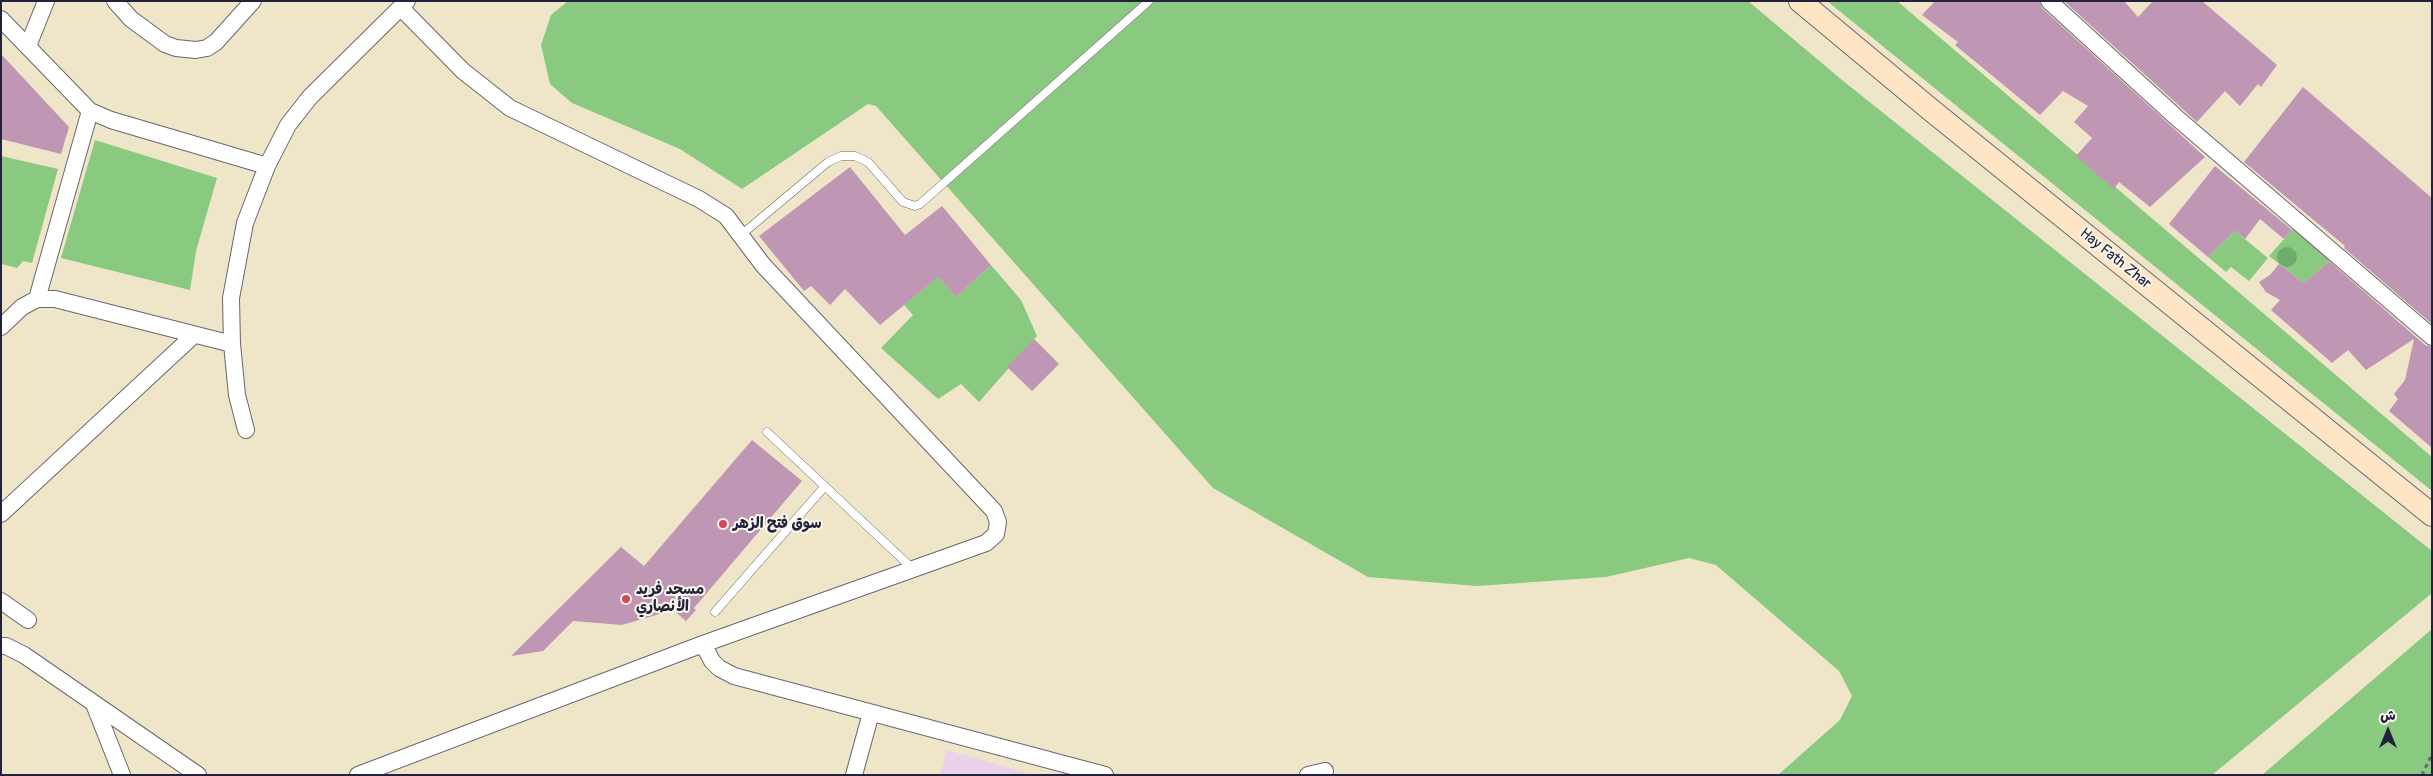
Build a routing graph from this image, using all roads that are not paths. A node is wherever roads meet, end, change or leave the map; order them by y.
1 (46, 1) edge
2 (115, 1) edge
3 (253, 1) edge
4 (1149, 1) edge
5 (1800, 1) edge
6 (2049, 1) edge
7 (404, 5) edge
8 (1, 19) edge
9 (28, 46) junction
10 (90, 110) junction
11 (267, 166) junction
12 (741, 235) junction
13 (37, 299) junction
14 (1, 327) edge
15 (194, 335) junction
16 (2432, 337) edge
17 (232, 344) junction
18 (246, 430) dead end
19 (767, 432) dead end
20 (825, 486) junction
21 (1, 514) edge
22 (2432, 515) edge
23 (913, 569) junction
24 (1, 601) edge
25 (714, 612) dead end
26 (28, 620) dead end
27 (704, 644) junction
28 (1, 646) edge
29 (94, 704) junction
30 (871, 713) junction
31 (1325, 771) dead end
32 (122, 775) edge
33 (198, 775) edge
34 (358, 775) edge
35 (854, 775) edge
36 (1105, 775) edge
37 (1308, 775) edge

1 - 9 street
2 - 3 street
4 - 12 lane
5 - 22 street, Hay Fath Zhar
6 - 16 street
7 - 11 street
7 - 12 street
8 - 9 street
9 - 10 street
10 - 11 street
10 - 13 street
11 - 17 street
12 - 23 street
13 - 14 street
13 - 15 street
15 - 17 street
15 - 21 street
17 - 18 street
19 - 20 lane
20 - 23 lane
20 - 25 lane
23 - 27 street
24 - 26 street
27 - 30 street
27 - 34 street
28 - 29 street
29 - 32 street
29 - 33 street
30 - 35 street
30 - 36 street
31 - 37 street

